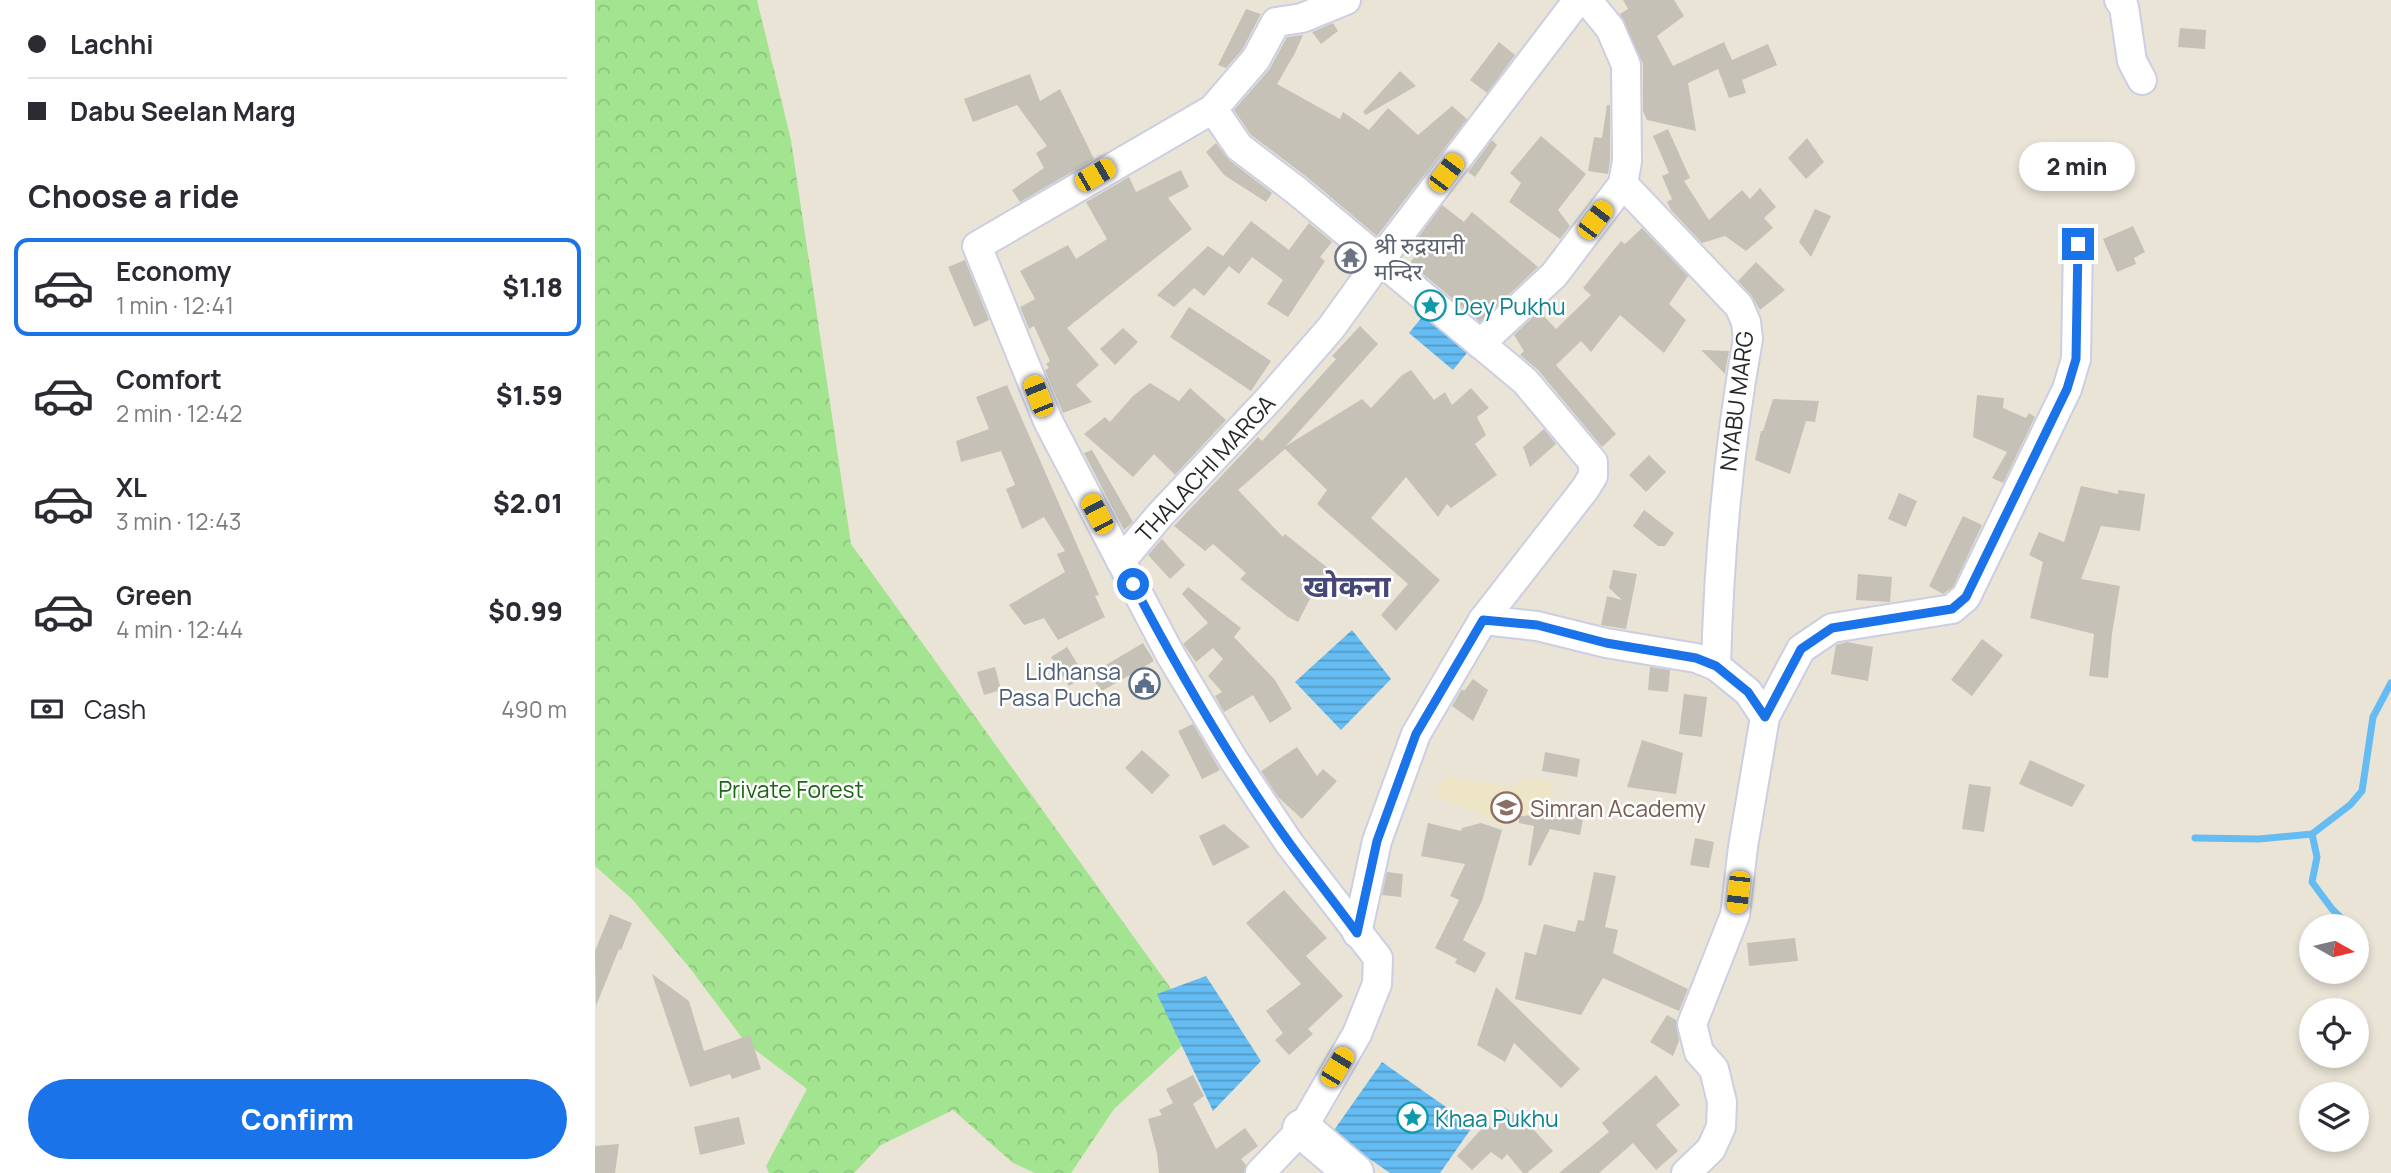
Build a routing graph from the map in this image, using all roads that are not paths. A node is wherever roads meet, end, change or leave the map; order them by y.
1 (1346, 0) edge
2 (1578, 0) edge
3 (1587, 0) edge
4 (2119, 0) edge
5 (2141, 80) dead end
6 (1213, 108) junction
7 (1623, 184) junction
8 (2078, 244) dead end
9 (1380, 260) junction
10 (1480, 344) junction
11 (1121, 561) junction
12 (1483, 620) junction
13 (1716, 666) junction
14 (1765, 717) junction
15 (1357, 933) junction
16 (1302, 1129) junction
17 (1260, 1173) edge
18 (1354, 1173) edge
19 (1686, 1173) edge

1 - 6 street
2 - 9 street, THALACHI MARGA
3 - 7 street
4 - 5 street
6 - 9 street
6 - 11 street
7 - 10 street
7 - 13 street, NYABU MARG
8 - 14 street
9 - 10 street
9 - 11 street, THALACHI MARGA
10 - 12 street
11 - 15 street, THALACHI MARGA
12 - 13 street
12 - 15 street
13 - 14 street
14 - 19 street
15 - 16 street, THALACHI MARGA
16 - 17 street, THALACHI MARGA
16 - 18 street

